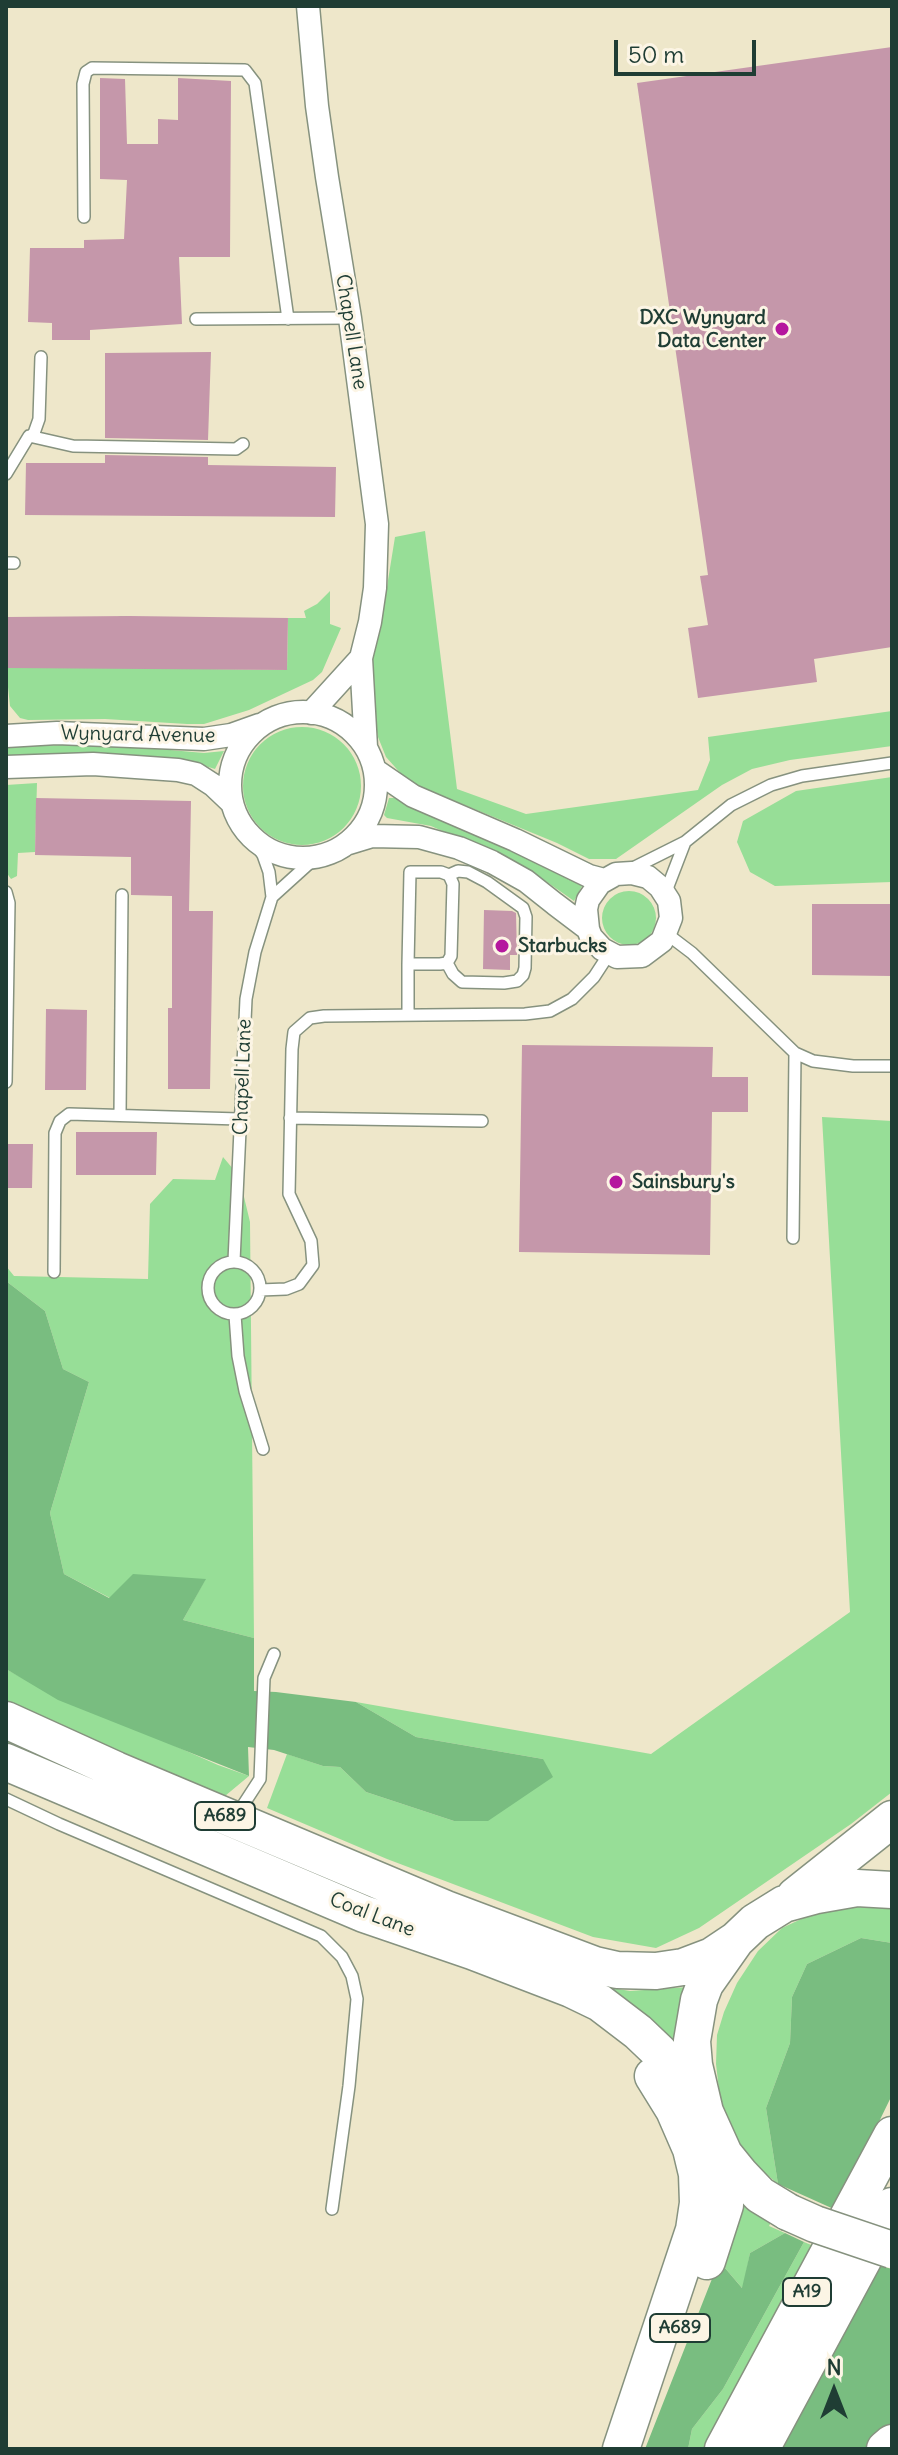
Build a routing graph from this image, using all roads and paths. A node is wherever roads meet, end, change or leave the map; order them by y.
1 (308, 6) edge
2 (84, 217) dead end
3 (350, 318) junction
4 (196, 319) dead end
5 (288, 319) junction
6 (41, 357) dead end
7 (33, 436) junction
8 (243, 444) dead end
9 (6, 474) edge
10 (361, 658) junction
11 (311, 713) junction
12 (267, 722) junction
13 (6, 736) edge
14 (366, 747) junction
15 (892, 763) edge
16 (6, 767) edge
17 (375, 770) junction
18 (232, 803) junction
19 (251, 836) junction
20 (685, 842) junction
21 (349, 843) junction
22 (325, 855) junction
23 (449, 875) junction
24 (614, 876) junction
25 (6, 892) edge
26 (665, 894) junction
27 (122, 895) dead end
28 (272, 897) junction
29 (588, 929) junction
30 (667, 934) junction
31 (609, 954) junction
32 (447, 963) junction
33 (408, 964) junction
34 (408, 1015) junction
35 (795, 1053) junction
36 (892, 1066) edge
37 (6, 1082) edge
38 (120, 1115) junction
39 (290, 1118) junction
40 (239, 1119) junction
41 (482, 1121) dead end
42 (793, 1238) dead end
43 (234, 1261) junction
44 (54, 1272) dead end
45 (260, 1290) junction
46 (235, 1315) junction
47 (263, 1449) dead end
48 (274, 1654) dead end
49 (6, 1720) edge
50 (6, 1762) edge
51 (6, 1799) edge
52 (892, 1819) edge
53 (234, 1820) junction
54 (892, 1890) edge
55 (784, 1904) junction
56 (364, 1914) junction
57 (736, 1940) junction
58 (705, 2112) junction
59 (892, 2135) edge
60 (724, 2154) junction
61 (892, 2206) edge
62 (332, 2209) dead end
63 (892, 2250) edge
64 (892, 2443) edge
65 (621, 2449) edge
66 (631, 2449) edge
67 (723, 2449) edge
68 (761, 2449) edge
69 (885, 2449) edge

1 - 3 street, Chapell Lane
2 - 5 lane
3 - 5 lane
3 - 10 street, Chapell Lane
4 - 5 lane
6 - 7 lane
7 - 8 lane
7 - 9 lane
10 - 11 street, Chapell Lane
10 - 14 street, Chapell Lane
11 - 12 street, Wynyard Avenue
11 - 14 street, Wynyard Avenue
12 - 13 street, Wynyard Avenue
12 - 18 street, Wynyard Avenue
14 - 17 street, Wynyard Avenue
15 - 20 lane
16 - 18 street, Wynyard Avenue
17 - 21 street, Wynyard Avenue
17 - 24 street
18 - 19 street, Wynyard Avenue
19 - 22 street, Wynyard Avenue
19 - 28 lane, Chapell Lane
20 - 24 lane
20 - 26 lane
21 - 22 street, Wynyard Avenue
21 - 29 street
22 - 28 lane
23 - 32 lane
23 - 32 lane
23 - 33 lane
24 - 26 street
24 - 29 street
25 - 37 lane
26 - 30 street
27 - 38 lane
28 - 40 lane, Chapell Lane
29 - 31 street
30 - 31 street
30 - 35 lane
31 - 34 lane
32 - 33 lane
33 - 34 lane
34 - 39 lane
35 - 36 lane
35 - 42 lane
38 - 40 lane
38 - 44 lane
39 - 41 lane
39 - 45 lane
40 - 43 lane, Chapell Lane
43 - 45 lane
43 - 46 lane
45 - 46 lane
46 - 47 lane
48 - 53 lane
49 - 53 highway, Coal Lane / A689
50 - 56 highway, Coal Lane / A689
51 - 62 lane
52 - 55 highway
53 - 57 highway, Coal Lane / A689
54 - 55 highway, A689
55 - 57 highway, A689
56 - 58 highway, Coal Lane / A689
56 - 65 highway, A689
57 - 58 highway, A689
58 - 60 highway, A689
59 - 67 highway, A19
60 - 63 highway, A689, bridge
60 - 66 highway, A689
61 - 68 highway, A19
64 - 69 highway

